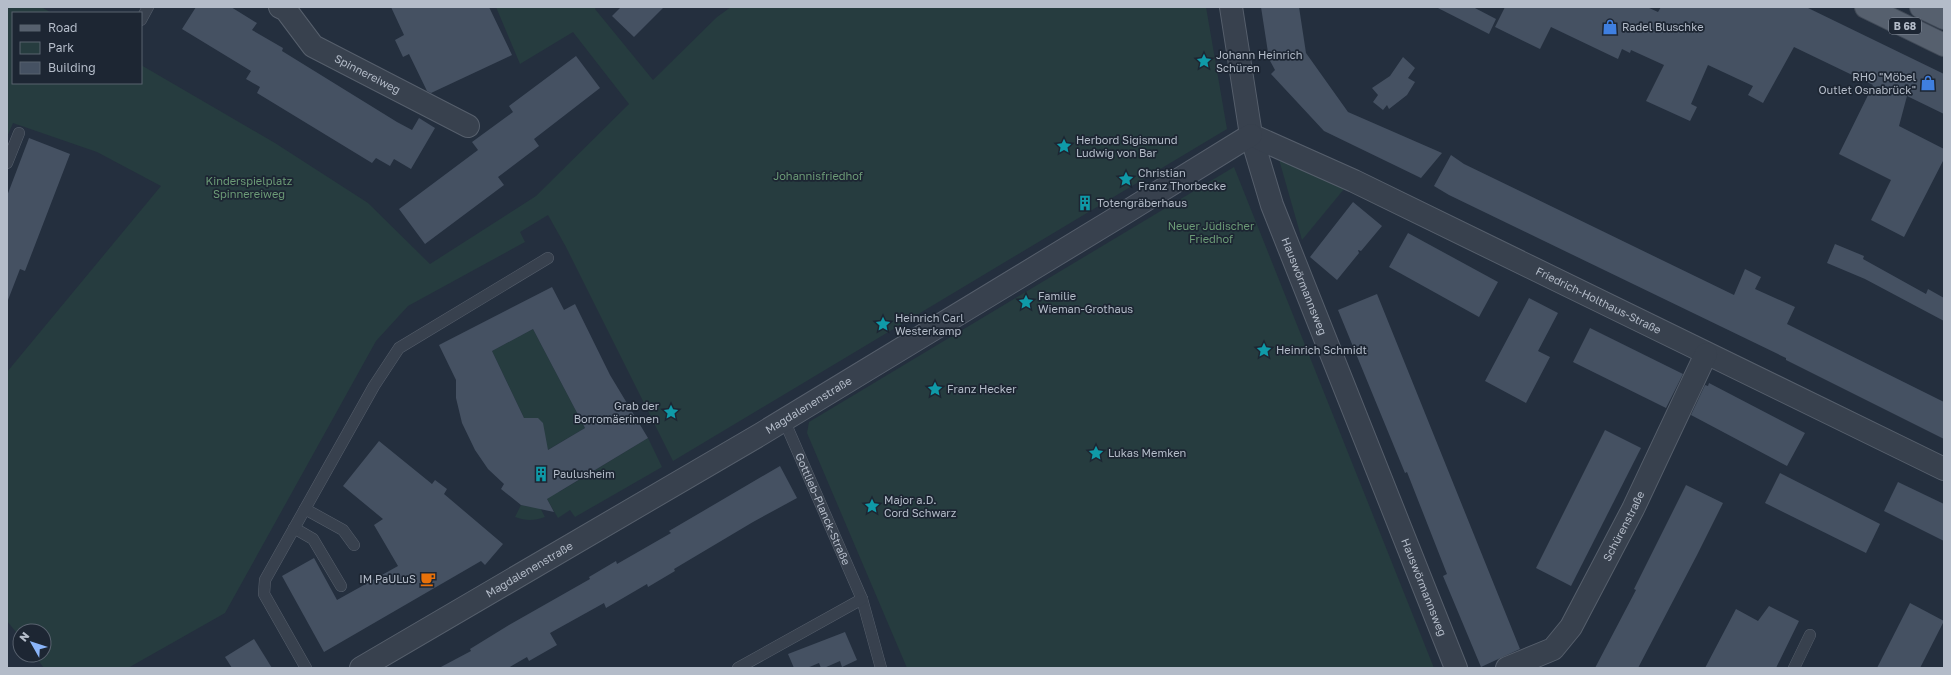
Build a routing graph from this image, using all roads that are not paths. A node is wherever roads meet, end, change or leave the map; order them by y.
1 (148, 7) edge
2 (280, 7) edge
3 (1231, 7) edge
4 (1866, 7) edge
5 (1921, 7) edge
6 (142, 18) edge
7 (1944, 18) edge
8 (1944, 45) edge
9 (468, 126) dead end
10 (19, 133) dead end
11 (1251, 135) junction
12 (7, 163) edge
13 (548, 258) dead end
14 (1706, 354) junction
15 (784, 420) junction
16 (1944, 470) edge
17 (305, 509) junction
18 (294, 528) junction
19 (354, 545) dead end
20 (341, 586) dead end
21 (862, 599) junction
22 (1810, 635) dead end
23 (306, 668) edge
24 (361, 668) edge
25 (738, 668) edge
26 (881, 668) edge
27 (1456, 668) edge
28 (1507, 668) edge
29 (1794, 668) edge

1 - 6 lane
2 - 9 street, Spinnereiweg
3 - 11 street, Hauswörmannsweg
4 - 8 main road, B 68
5 - 7 main road, B 68
10 - 12 lane
11 - 14 street, Friedrich-Holthaus-Straße
11 - 15 street, Magdalenenstraße
11 - 27 street, Hauswörmannsweg
13 - 17 lane
14 - 16 street, Friedrich-Holthaus-Straße
14 - 28 street, Schürenstraße
15 - 21 lane, Gottlieb-Planck-Straße
15 - 24 street, Magdalenenstraße
17 - 18 lane
17 - 19 lane
18 - 20 lane
18 - 23 lane
21 - 25 lane
21 - 26 lane, Gottlieb-Planck-Straße
22 - 29 lane

